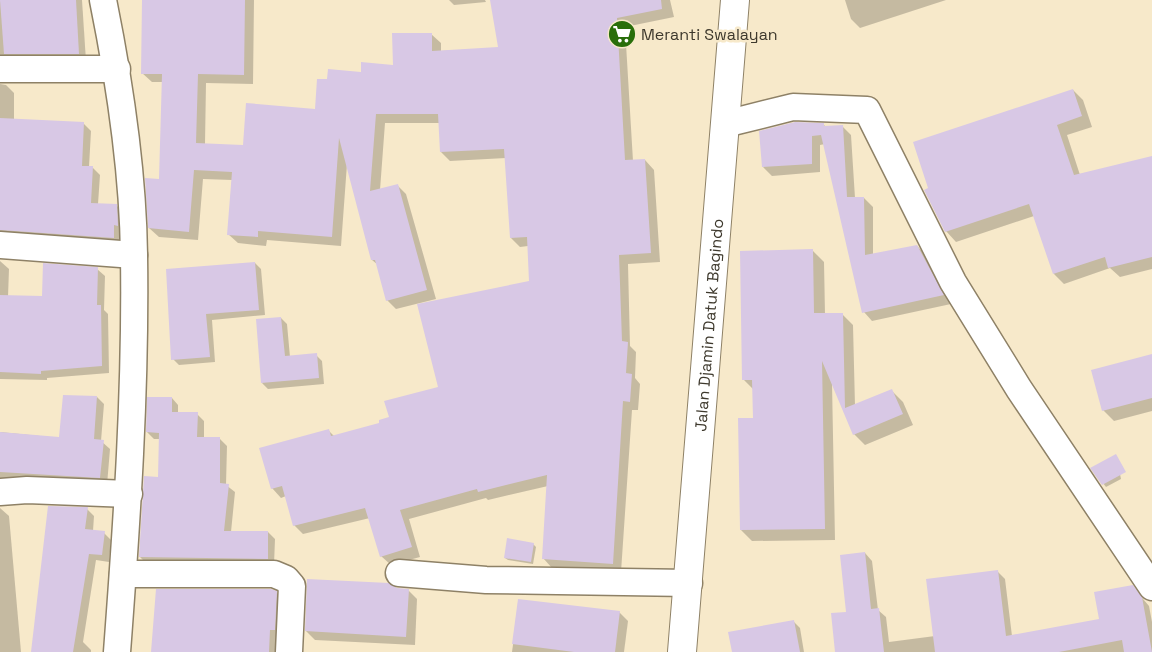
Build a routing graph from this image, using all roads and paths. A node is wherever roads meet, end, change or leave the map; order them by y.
1 (103, 0) edge
2 (735, 0) edge
3 (0, 69) edge
4 (117, 69) junction
5 (725, 124) junction
6 (0, 245) edge
7 (134, 255) junction
8 (0, 492) edge
9 (129, 494) junction
10 (398, 573) dead end
11 (123, 574) junction
12 (689, 583) junction
13 (1152, 587) edge
14 (117, 652) edge
15 (289, 652) edge
16 (682, 652) edge

1 - 4 street
2 - 5 street, Jalan Djamin Datuk Bagindo
3 - 4 street
4 - 7 street
5 - 12 street, Jalan Djamin Datuk Bagindo
5 - 13 street
6 - 7 street
7 - 9 street
8 - 9 street
9 - 11 street
10 - 12 street
11 - 14 street
11 - 15 street
12 - 16 street, Jalan Djamin Datuk Bagindo

